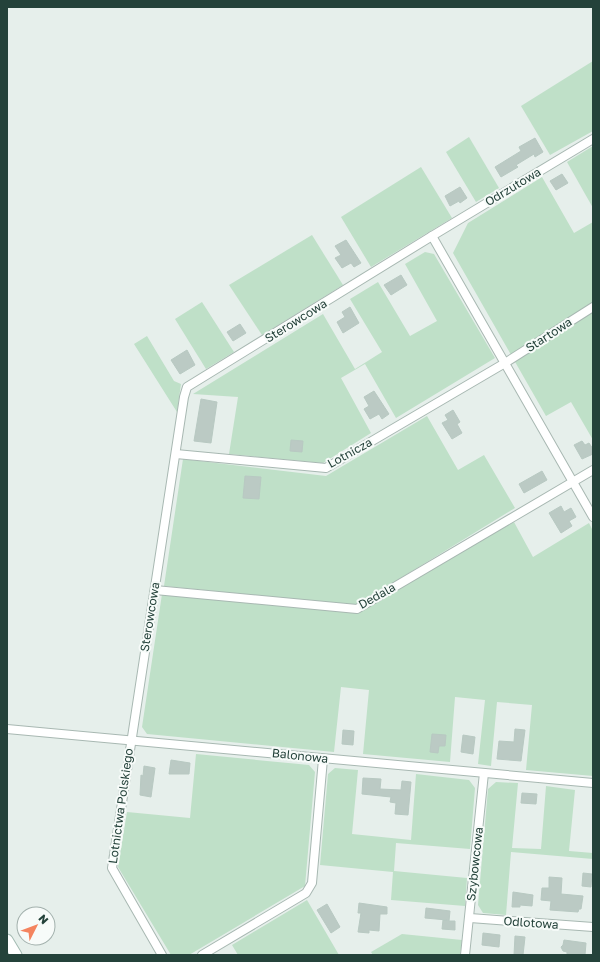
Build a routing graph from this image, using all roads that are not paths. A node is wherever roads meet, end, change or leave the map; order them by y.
1 (593, 139) edge
2 (432, 236) junction
3 (593, 307) edge
4 (505, 363) junction
5 (176, 454) junction
6 (593, 470) edge
7 (573, 481) junction
8 (593, 517) edge
9 (155, 590) junction
10 (7, 729) edge
11 (131, 740) junction
12 (323, 759) junction
13 (484, 773) junction
14 (593, 783) edge
15 (470, 918) junction
16 (593, 927) edge
17 (7, 940) edge
18 (16, 955) edge
19 (162, 955) edge
20 (202, 955) edge
21 (465, 955) edge

1 - 2 street, Odrzutowa
2 - 4 street
2 - 5 street, Sterowcowa
3 - 4 street, Startowa
4 - 5 street, Lotnicza
4 - 7 street
5 - 9 street, Sterowcowa
6 - 7 street, Dedala
7 - 8 street
7 - 9 street, Dedala
9 - 11 street, Sterowcowa
10 - 11 street, Balonowa
11 - 12 street, Balonowa
11 - 19 street, Lotnictwa Polskiego
12 - 13 street, Balonowa
12 - 20 street
13 - 14 street, Balonowa
13 - 15 street, Szybowcowa
15 - 16 street, Odlotowa
15 - 21 street, Szybowcowa
17 - 18 street

